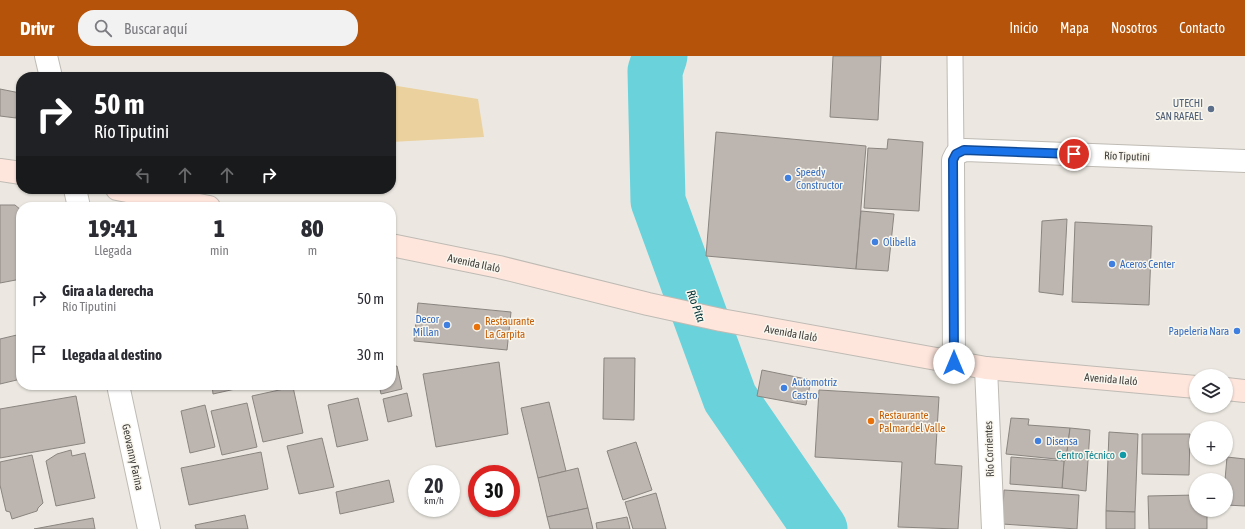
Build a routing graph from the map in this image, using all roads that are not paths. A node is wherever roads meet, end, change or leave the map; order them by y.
1 (46, 56) edge
2 (955, 56) edge
3 (50, 72) edge
4 (956, 154) junction
5 (1245, 161) edge
6 (0, 170) edge
7 (16, 172) edge
8 (143, 194) edge
9 (183, 202) edge
10 (396, 246) edge
11 (954, 363) junction
12 (986, 368) junction
13 (1189, 386) edge
14 (119, 390) edge
15 (1233, 390) edge
16 (1245, 391) edge
17 (149, 529) edge
18 (993, 529) edge

1 - 3 street
2 - 4 lane
4 - 5 street, Río Tiputini
4 - 11 street
6 - 7 main road
8 - 9 main road
10 - 11 main road, Avenida Ilaló
11 - 12 main road, Avenida Ilaló
12 - 13 main road, Avenida Ilaló
12 - 18 street, Río Corrientes
14 - 17 street, Geovanny Farina
15 - 16 main road

